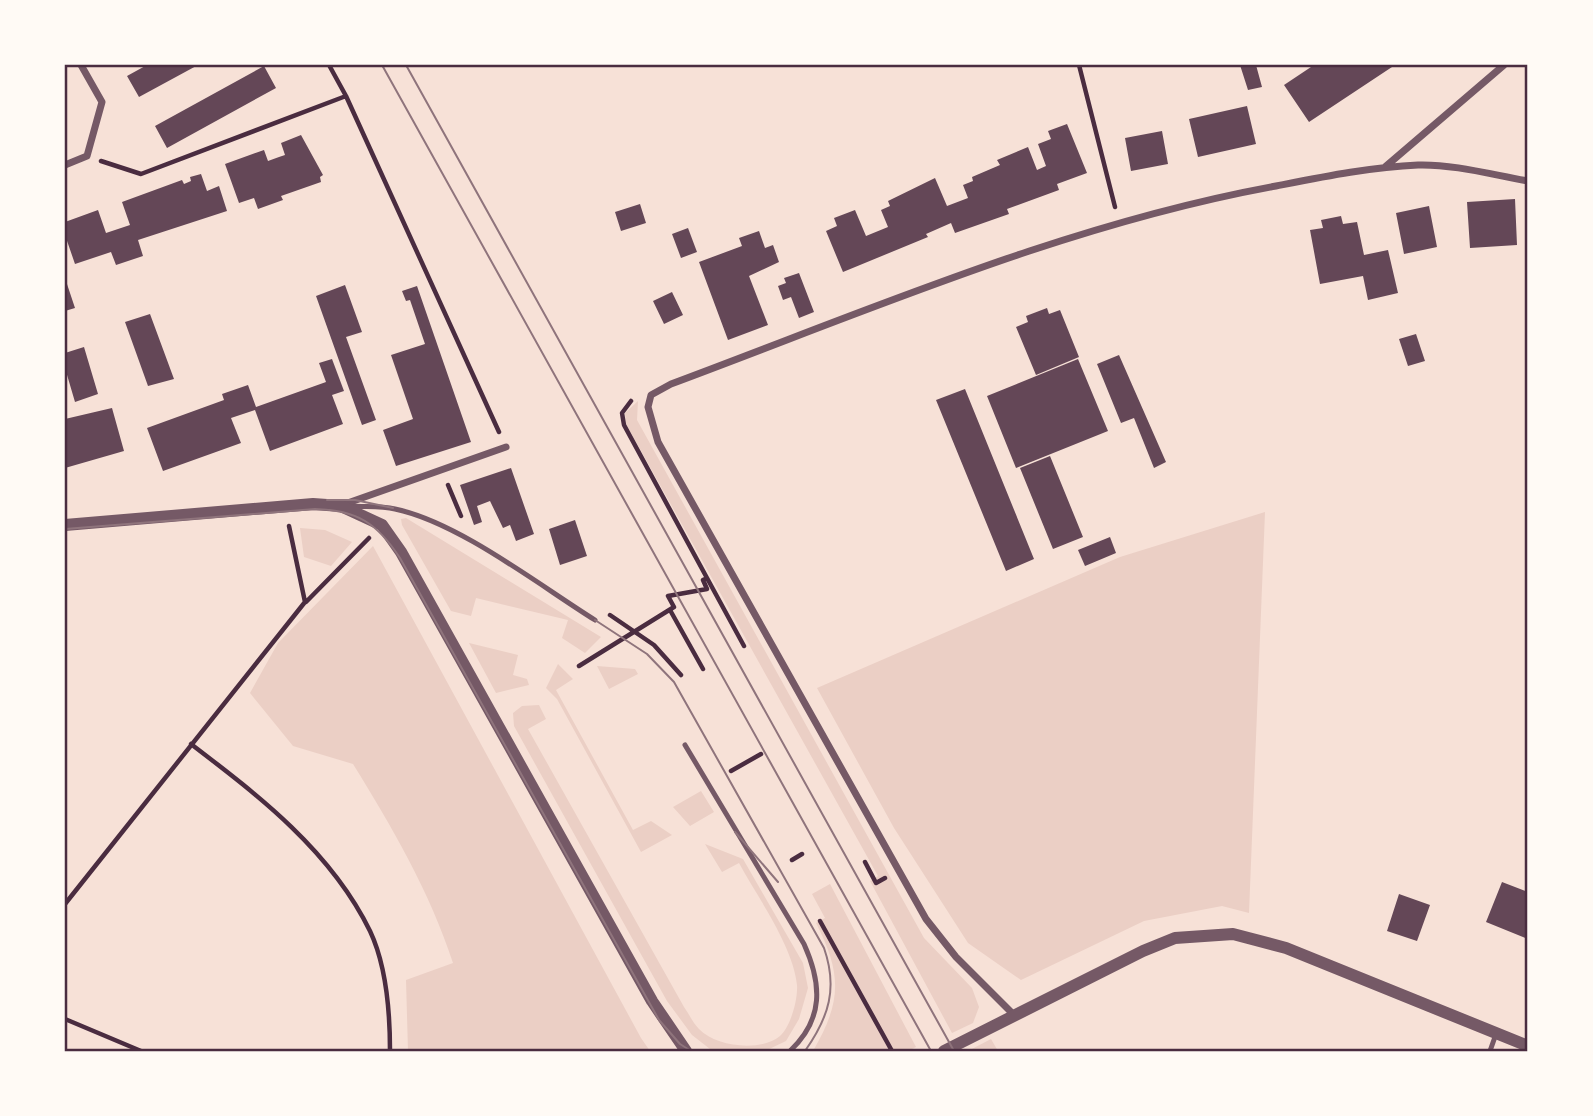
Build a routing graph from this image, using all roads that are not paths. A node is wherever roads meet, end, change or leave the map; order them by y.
1 (81, 65) edge
2 (1504, 65) edge
3 (65, 165) edge
4 (1384, 168) junction
5 (1528, 181) edge
6 (506, 447) road end
7 (341, 506) junction
8 (65, 525) edge
9 (595, 620) dead end
10 (685, 745) dead end
11 (1014, 1015) junction
12 (1496, 1034) junction
13 (1528, 1046) edge
14 (683, 1048) edge
15 (692, 1051) edge
16 (790, 1051) edge
17 (944, 1051) edge
18 (1490, 1051) edge

1 - 3 street
2 - 4 street
4 - 5 street
4 - 11 street
6 - 7 street
7 - 8 street
7 - 9 lane
7 - 14 street
10 - 16 lane
11 - 12 street
11 - 17 street
12 - 13 street
12 - 18 lane
14 - 15 lane

